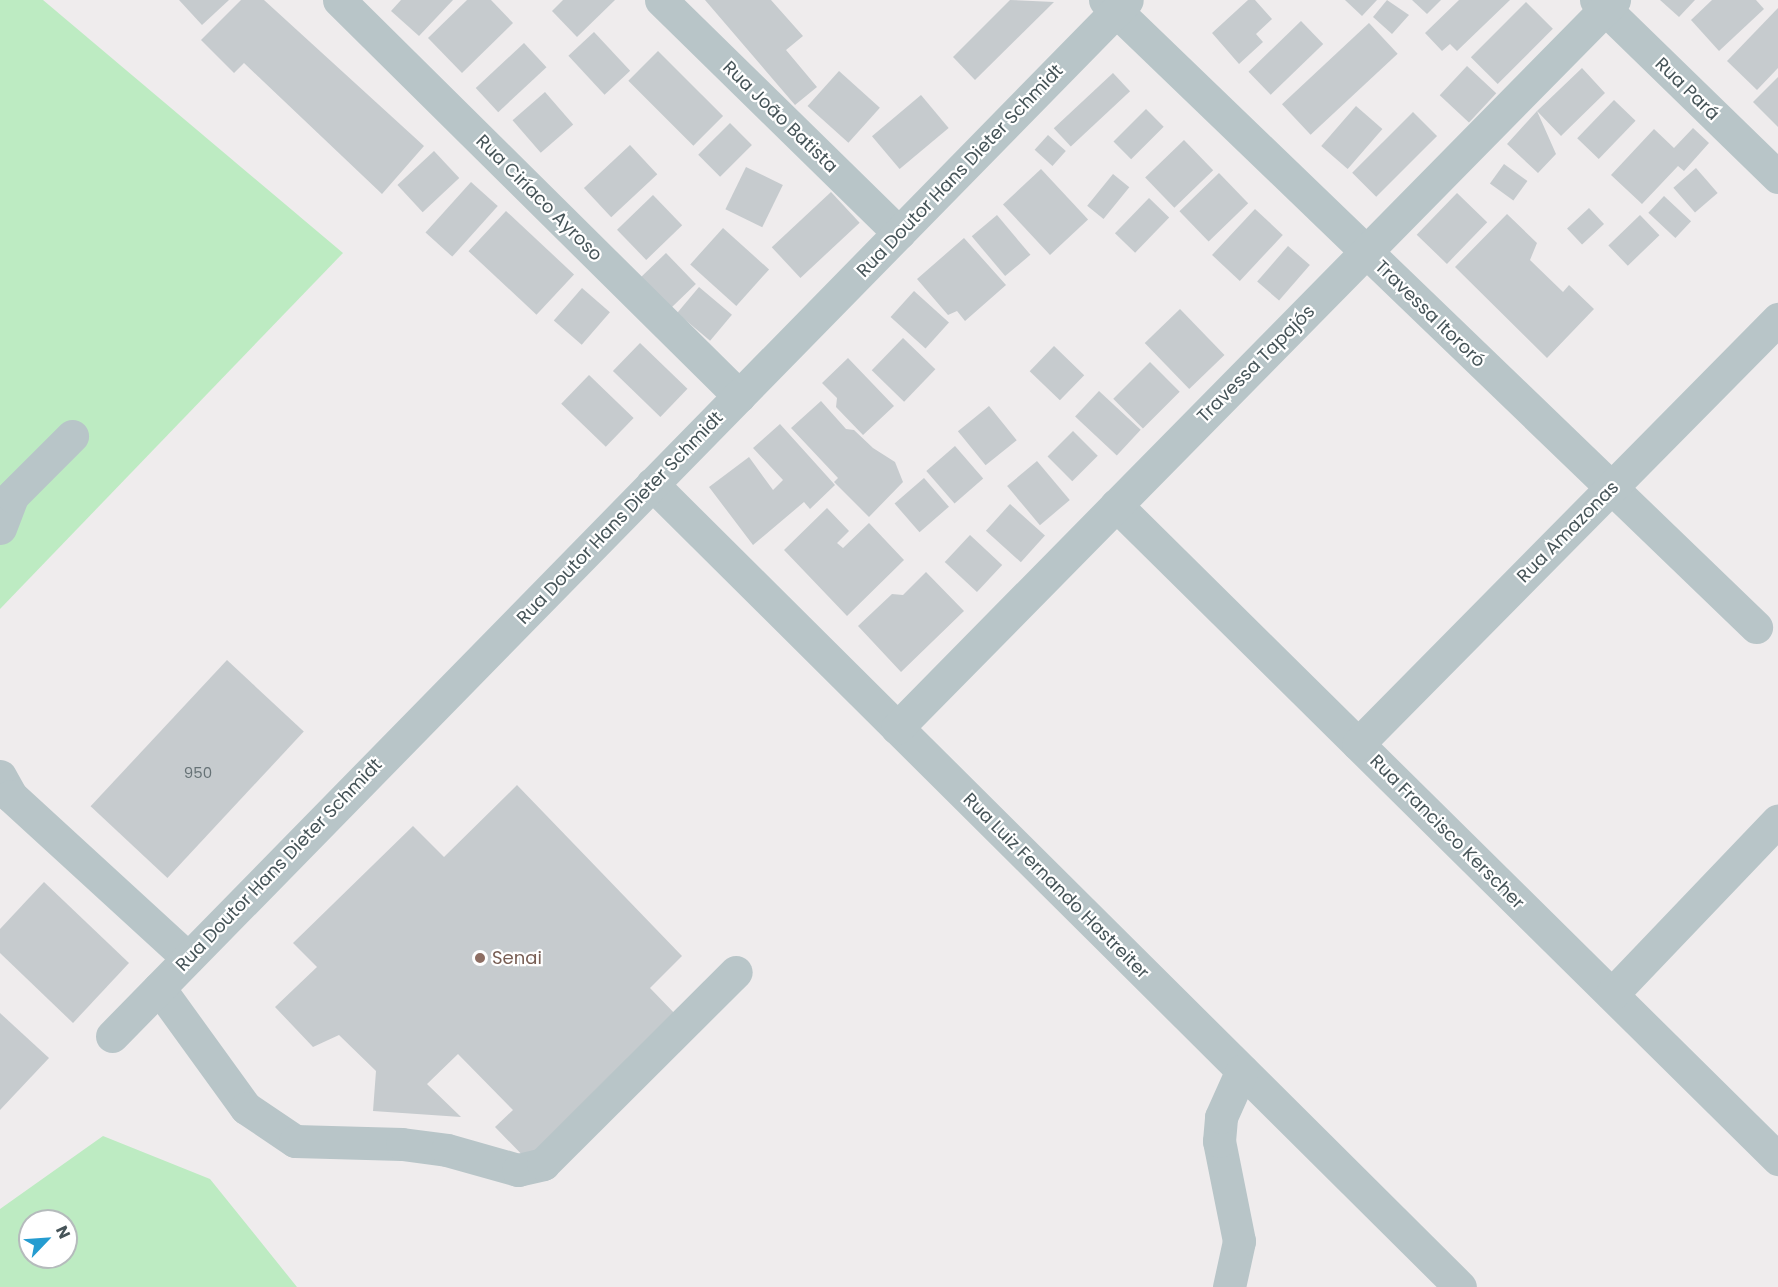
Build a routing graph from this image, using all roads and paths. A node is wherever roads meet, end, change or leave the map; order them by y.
1 (339, 0) edge
2 (662, 0) edge
3 (1605, 3) edge
4 (1116, 4) edge
5 (1778, 177) edge
6 (899, 233) junction
7 (1366, 252) junction
8 (1778, 319) edge
9 (739, 396) junction
10 (72, 436) dead end
11 (652, 484) junction
12 (1611, 488) junction
13 (1116, 506) junction
14 (0, 528) edge
15 (1756, 627) dead end
16 (897, 728) junction
17 (1358, 744) junction
18 (0, 776) edge
19 (1778, 820) edge
20 (188, 958) junction
21 (736, 972) dead end
22 (159, 988) junction
23 (1612, 994) junction
24 (112, 1036) dead end
25 (1242, 1070) junction
26 (1778, 1159) edge
27 (1229, 1287) edge
28 (1460, 1287) edge

1 - 9 street, Rua Ciríaco Ayroso
2 - 6 street, Rua João Batista
3 - 5 street, Rua Pará
3 - 7 street, Travessa Tapajós
4 - 6 street, Rua Doutor Hans Dieter Schmidt
4 - 7 street, Travessa Itororó
6 - 9 street, Rua Doutor Hans Dieter Schmidt
7 - 12 street, Travessa Itororó
7 - 13 street, Travessa Tapajós
8 - 12 street, Rua Amazonas
9 - 11 street, Rua Doutor Hans Dieter Schmidt
10 - 14 street
11 - 16 street, Rua Luiz Fernando Hastreiter
11 - 20 street, Rua Doutor Hans Dieter Schmidt
12 - 15 street, Travessa Itororó
12 - 17 street, Rua Amazonas
13 - 16 street, Travessa Tapajós
13 - 17 street, Rua Francisco Kerscher
16 - 25 street, Rua Luiz Fernando Hastreiter
17 - 23 street, Rua Francisco Kerscher
18 - 20 street
19 - 23 street
20 - 22 street, Rua Doutor Hans Dieter Schmidt
21 - 22 street
22 - 24 street, Rua Doutor Hans Dieter Schmidt
23 - 26 street, Rua Francisco Kerscher
25 - 27 street
25 - 28 street, Rua Luiz Fernando Hastreiter

